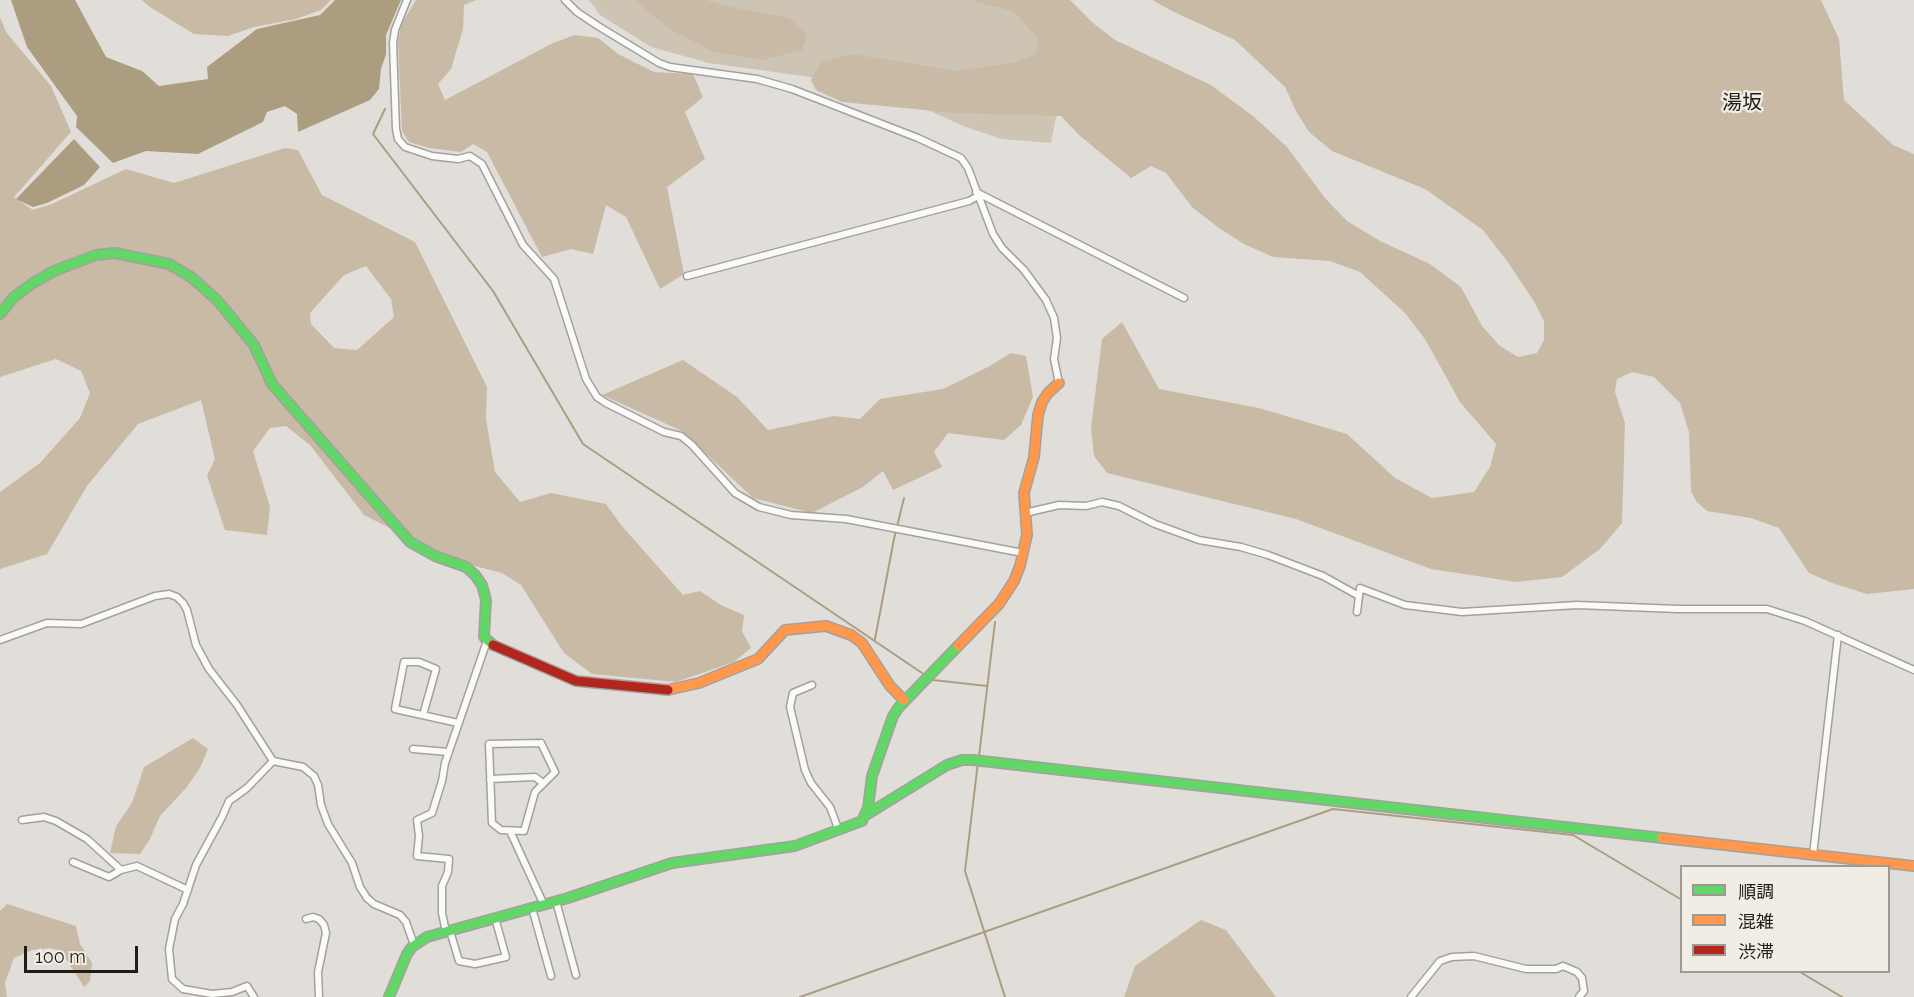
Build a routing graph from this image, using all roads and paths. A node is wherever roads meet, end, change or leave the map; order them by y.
1 (407, 0) edge
2 (565, 0) edge
3 (977, 194) junction
4 (687, 276) dead end
5 (1184, 298) dead end
6 (0, 314) edge
7 (1059, 383) joint
8 (1025, 513) junction
9 (1023, 553) junction
10 (1359, 596) junction
11 (1357, 612) dead end
12 (1838, 635) junction
13 (0, 640) edge
14 (486, 641) junction
15 (1914, 670) edge
16 (812, 685) dead end
17 (904, 700) junction
18 (423, 715) junction
19 (458, 723) junction
20 (413, 750) dead end
21 (448, 752) junction
22 (273, 761) junction
23 (490, 779) junction
24 (543, 783) junction
25 (866, 815) junction
26 (22, 820) dead end
27 (510, 831) junction
28 (839, 831) junction
29 (1813, 855) junction
30 (73, 862) dead end
31 (1914, 866) edge
32 (121, 870) junction
33 (188, 891) junction
34 (556, 901) junction
35 (543, 904) junction
36 (532, 908) junction
37 (495, 918) junction
38 (306, 919) dead end
39 (448, 932) junction
40 (414, 945) junction
41 (576, 975) dead end
42 (551, 976) dead end
43 (254, 997) edge
44 (319, 997) edge
45 (389, 997) edge
46 (1411, 997) edge
47 (1579, 997) edge

1 - 9 street
2 - 3 street
3 - 4 street
3 - 5 street
3 - 7 street
6 - 14 street
7 - 8 street
8 - 9 street
8 - 10 street
9 - 17 street
10 - 11 street
10 - 12 street
12 - 15 street
12 - 29 street
13 - 22 street
14 - 17 street
14 - 19 street
16 - 28 street
17 - 25 street
18 - 18 street
18 - 19 street
19 - 21 street
20 - 21 street
21 - 39 street
22 - 33 street
22 - 40 street
23 - 24 street
23 - 24 street
23 - 27 street
24 - 27 street
25 - 28 street
25 - 29 street
26 - 32 street
27 - 35 street
28 - 34 street
29 - 31 street
30 - 32 street
32 - 33 street
33 - 43 street
34 - 35 street
34 - 41 street
35 - 36 street
36 - 37 street
36 - 42 street
37 - 39 street
37 - 39 street
38 - 44 street
39 - 40 street
40 - 45 street
46 - 47 street

